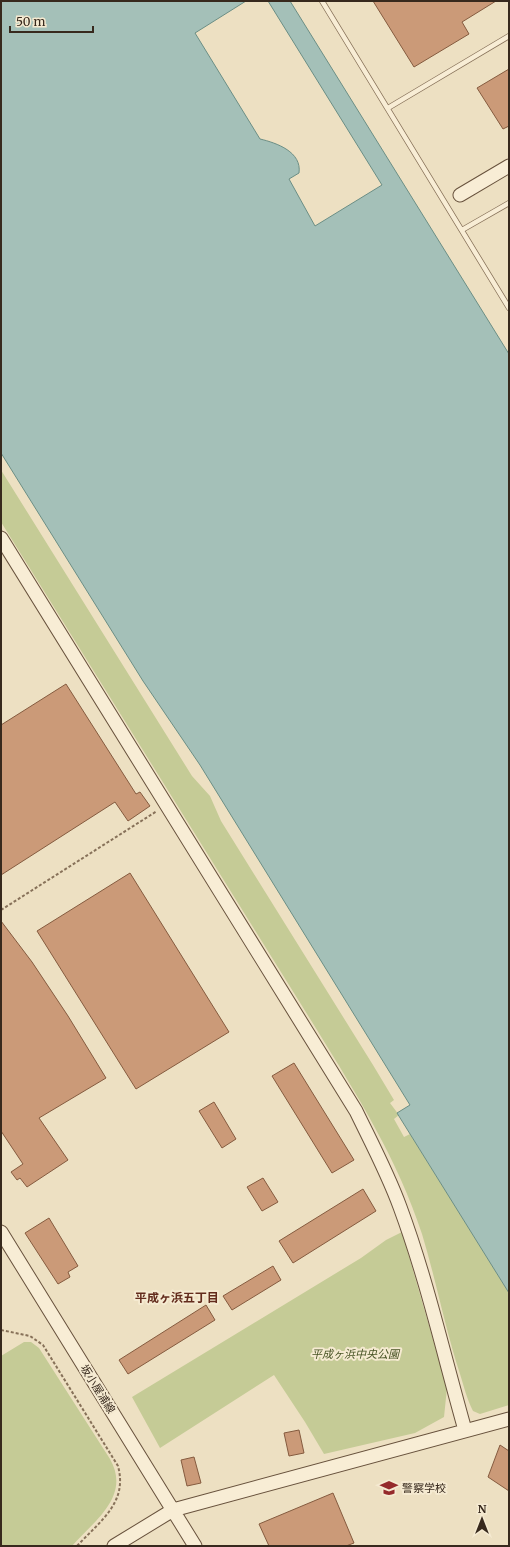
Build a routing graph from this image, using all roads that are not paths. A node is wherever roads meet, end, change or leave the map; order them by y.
1 (322, 1) edge
2 (509, 36) edge
3 (388, 108) junction
4 (509, 166) edge
5 (460, 195) dead end
6 (509, 203) edge
7 (462, 230) junction
8 (509, 308) edge
9 (1, 538) edge
10 (1, 1232) edge
11 (509, 1419) edge
12 (464, 1430) junction
13 (173, 1510) junction
14 (114, 1546) edge
15 (196, 1546) edge

1 - 3 lane
2 - 3 lane
3 - 7 lane
4 - 5 street
6 - 7 lane
7 - 8 lane
9 - 12 street
10 - 13 street, 坂小屋浦線
11 - 12 street
12 - 13 street
13 - 14 street
13 - 15 street, 坂小屋浦線

